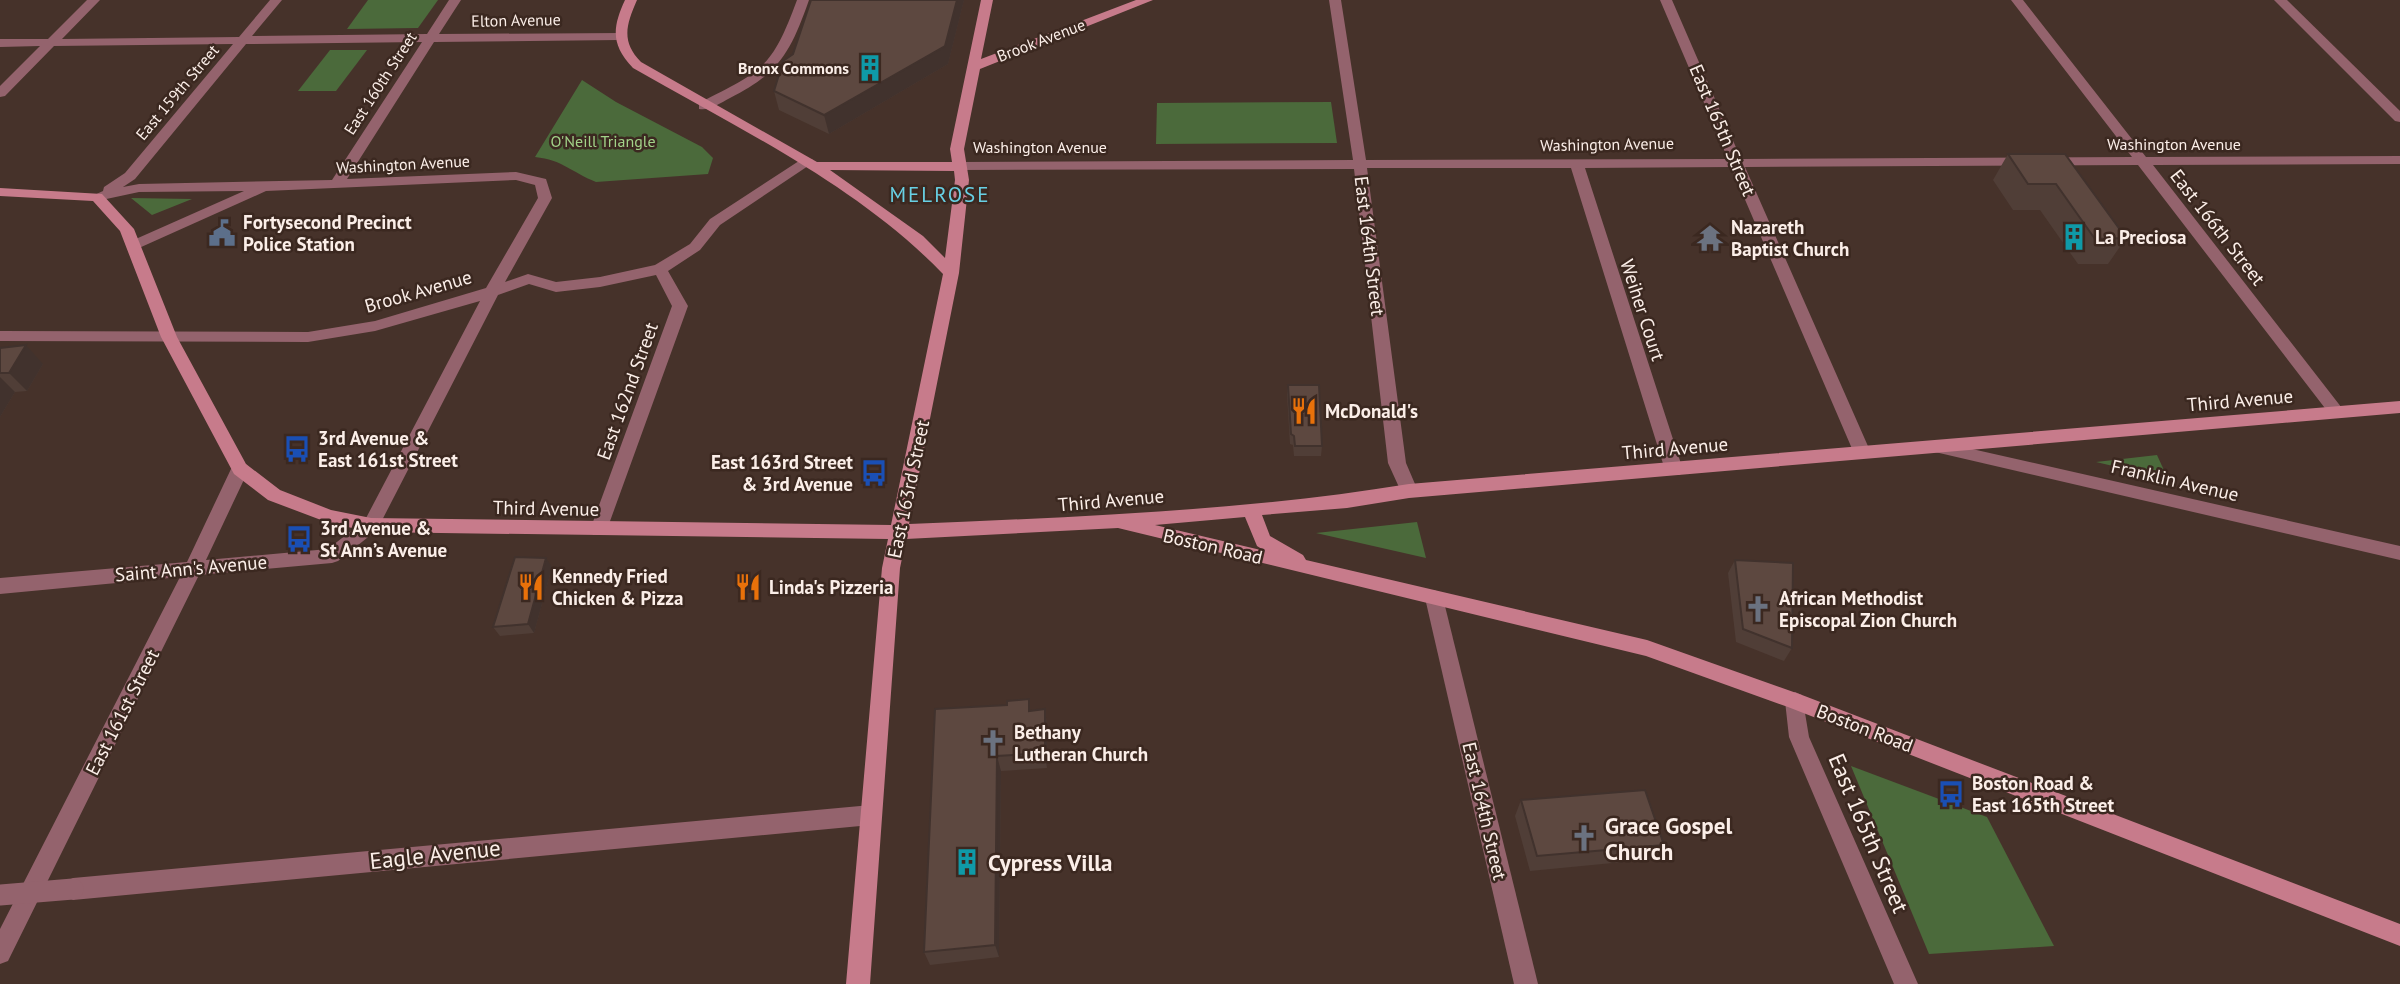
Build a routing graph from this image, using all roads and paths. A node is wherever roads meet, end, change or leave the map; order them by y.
1 (94, 0) edge
2 (276, 0) edge
3 (456, 0) edge
4 (631, 0) edge
5 (803, 0) edge
6 (987, 0) edge
7 (1147, 0) edge
8 (1335, 0) edge
9 (1666, 0) edge
10 (2017, 0) edge
11 (2280, 0) edge
12 (619, 36) junction
13 (429, 39) junction
14 (241, 41) junction
15 (0, 43) edge
16 (51, 43) junction
17 (975, 66) junction
18 (0, 93) edge
19 (704, 106) junction
20 (2400, 118) edge
21 (2400, 160) edge
22 (1737, 161) junction
23 (2142, 161) junction
24 (1576, 162) junction
25 (811, 164) junction
26 (1360, 164) junction
27 (959, 166) junction
28 (336, 185) junction
29 (266, 187) junction
30 (0, 192) edge
31 (97, 197) junction
32 (134, 245) junction
33 (660, 268) junction
34 (951, 273) junction
35 (492, 292) junction
36 (0, 336) edge
37 (169, 337) junction
38 (2400, 407) edge
39 (2337, 412) junction
40 (1941, 449) junction
41 (1862, 453) junction
42 (240, 469) junction
43 (1674, 470) junction
44 (1409, 491) junction
45 (1251, 509) junction
46 (1111, 522) junction
47 (371, 525) junction
48 (599, 530) junction
49 (897, 532) junction
50 (2400, 553) edge
51 (194, 567) junction
52 (1315, 570) junction
53 (0, 586) edge
54 (1434, 598) junction
55 (1795, 701) junction
56 (871, 815) junction
57 (0, 895) edge
58 (2400, 935) edge
59 (0, 953) edge
60 (858, 984) edge
61 (1526, 984) edge
62 (1906, 984) edge

1 - 16 street
2 - 14 street, East 159th Street
3 - 13 street, East 160th Street
4 - 12 main road
5 - 19 street
6 - 17 main road, East 163rd Street
7 - 17 main road, Brook Avenue
8 - 26 street, East 164th Street
9 - 22 street, East 165th Street
10 - 23 street, East 166th Street
11 - 20 street
12 - 13 street, Elton Avenue
12 - 19 main road
13 - 14 street, Elton Avenue
13 - 28 street, East 160th Street
14 - 16 street, Elton Avenue
14 - 31 street, East 159th Street
15 - 16 street, Elton Avenue
16 - 18 street
17 - 27 main road, East 163rd Street
19 - 25 main road
21 - 23 street, Washington Avenue
22 - 23 street, Washington Avenue
22 - 24 street, Washington Avenue
22 - 41 street, East 165th Street
23 - 39 street, East 166th Street
24 - 26 street, Washington Avenue
24 - 43 street, Weiher Court
25 - 27 main road, Washington Avenue
25 - 33 street, Brook Avenue
25 - 34 main road
26 - 27 street, Washington Avenue
26 - 44 street, East 164th Street
27 - 34 main road, East 163rd Street
28 - 29 street, Washington Avenue
28 - 35 street, Washington Avenue
29 - 31 street, Washington Avenue
29 - 32 street, Washington Avenue
30 - 31 main road
31 - 32 main road, Third Avenue
32 - 37 main road, Third Avenue
33 - 35 street, Brook Avenue
33 - 48 street, East 162nd Street
34 - 49 main road, East 163rd Street
35 - 37 street, Brook Avenue
35 - 47 street
36 - 37 street, Brook Avenue
37 - 42 main road, Third Avenue
38 - 39 main road, Third Avenue
39 - 40 main road, Third Avenue
40 - 41 main road, Third Avenue
40 - 50 street, Franklin Avenue
41 - 43 main road, Third Avenue
42 - 47 main road, Third Avenue
42 - 51 street, East 161st Street
43 - 44 main road, Third Avenue
44 - 45 main road, Third Avenue
45 - 46 main road, Third Avenue
45 - 52 main road, Boston Road
46 - 49 main road, Third Avenue
46 - 52 main road, Boston Road
47 - 48 main road, Third Avenue
47 - 51 street, Saint Ann's Avenue
48 - 49 main road, Third Avenue
49 - 56 main road, East 163rd Street
51 - 53 street, Saint Ann's Avenue
51 - 59 street, East 161st Street
52 - 54 main road, Boston Road
54 - 55 main road, Boston Road
54 - 61 street, East 164th Street
55 - 58 main road, Boston Road
55 - 62 street, East 165th Street
56 - 57 street, Eagle Avenue, bridge
56 - 60 main road, East 163rd Street

